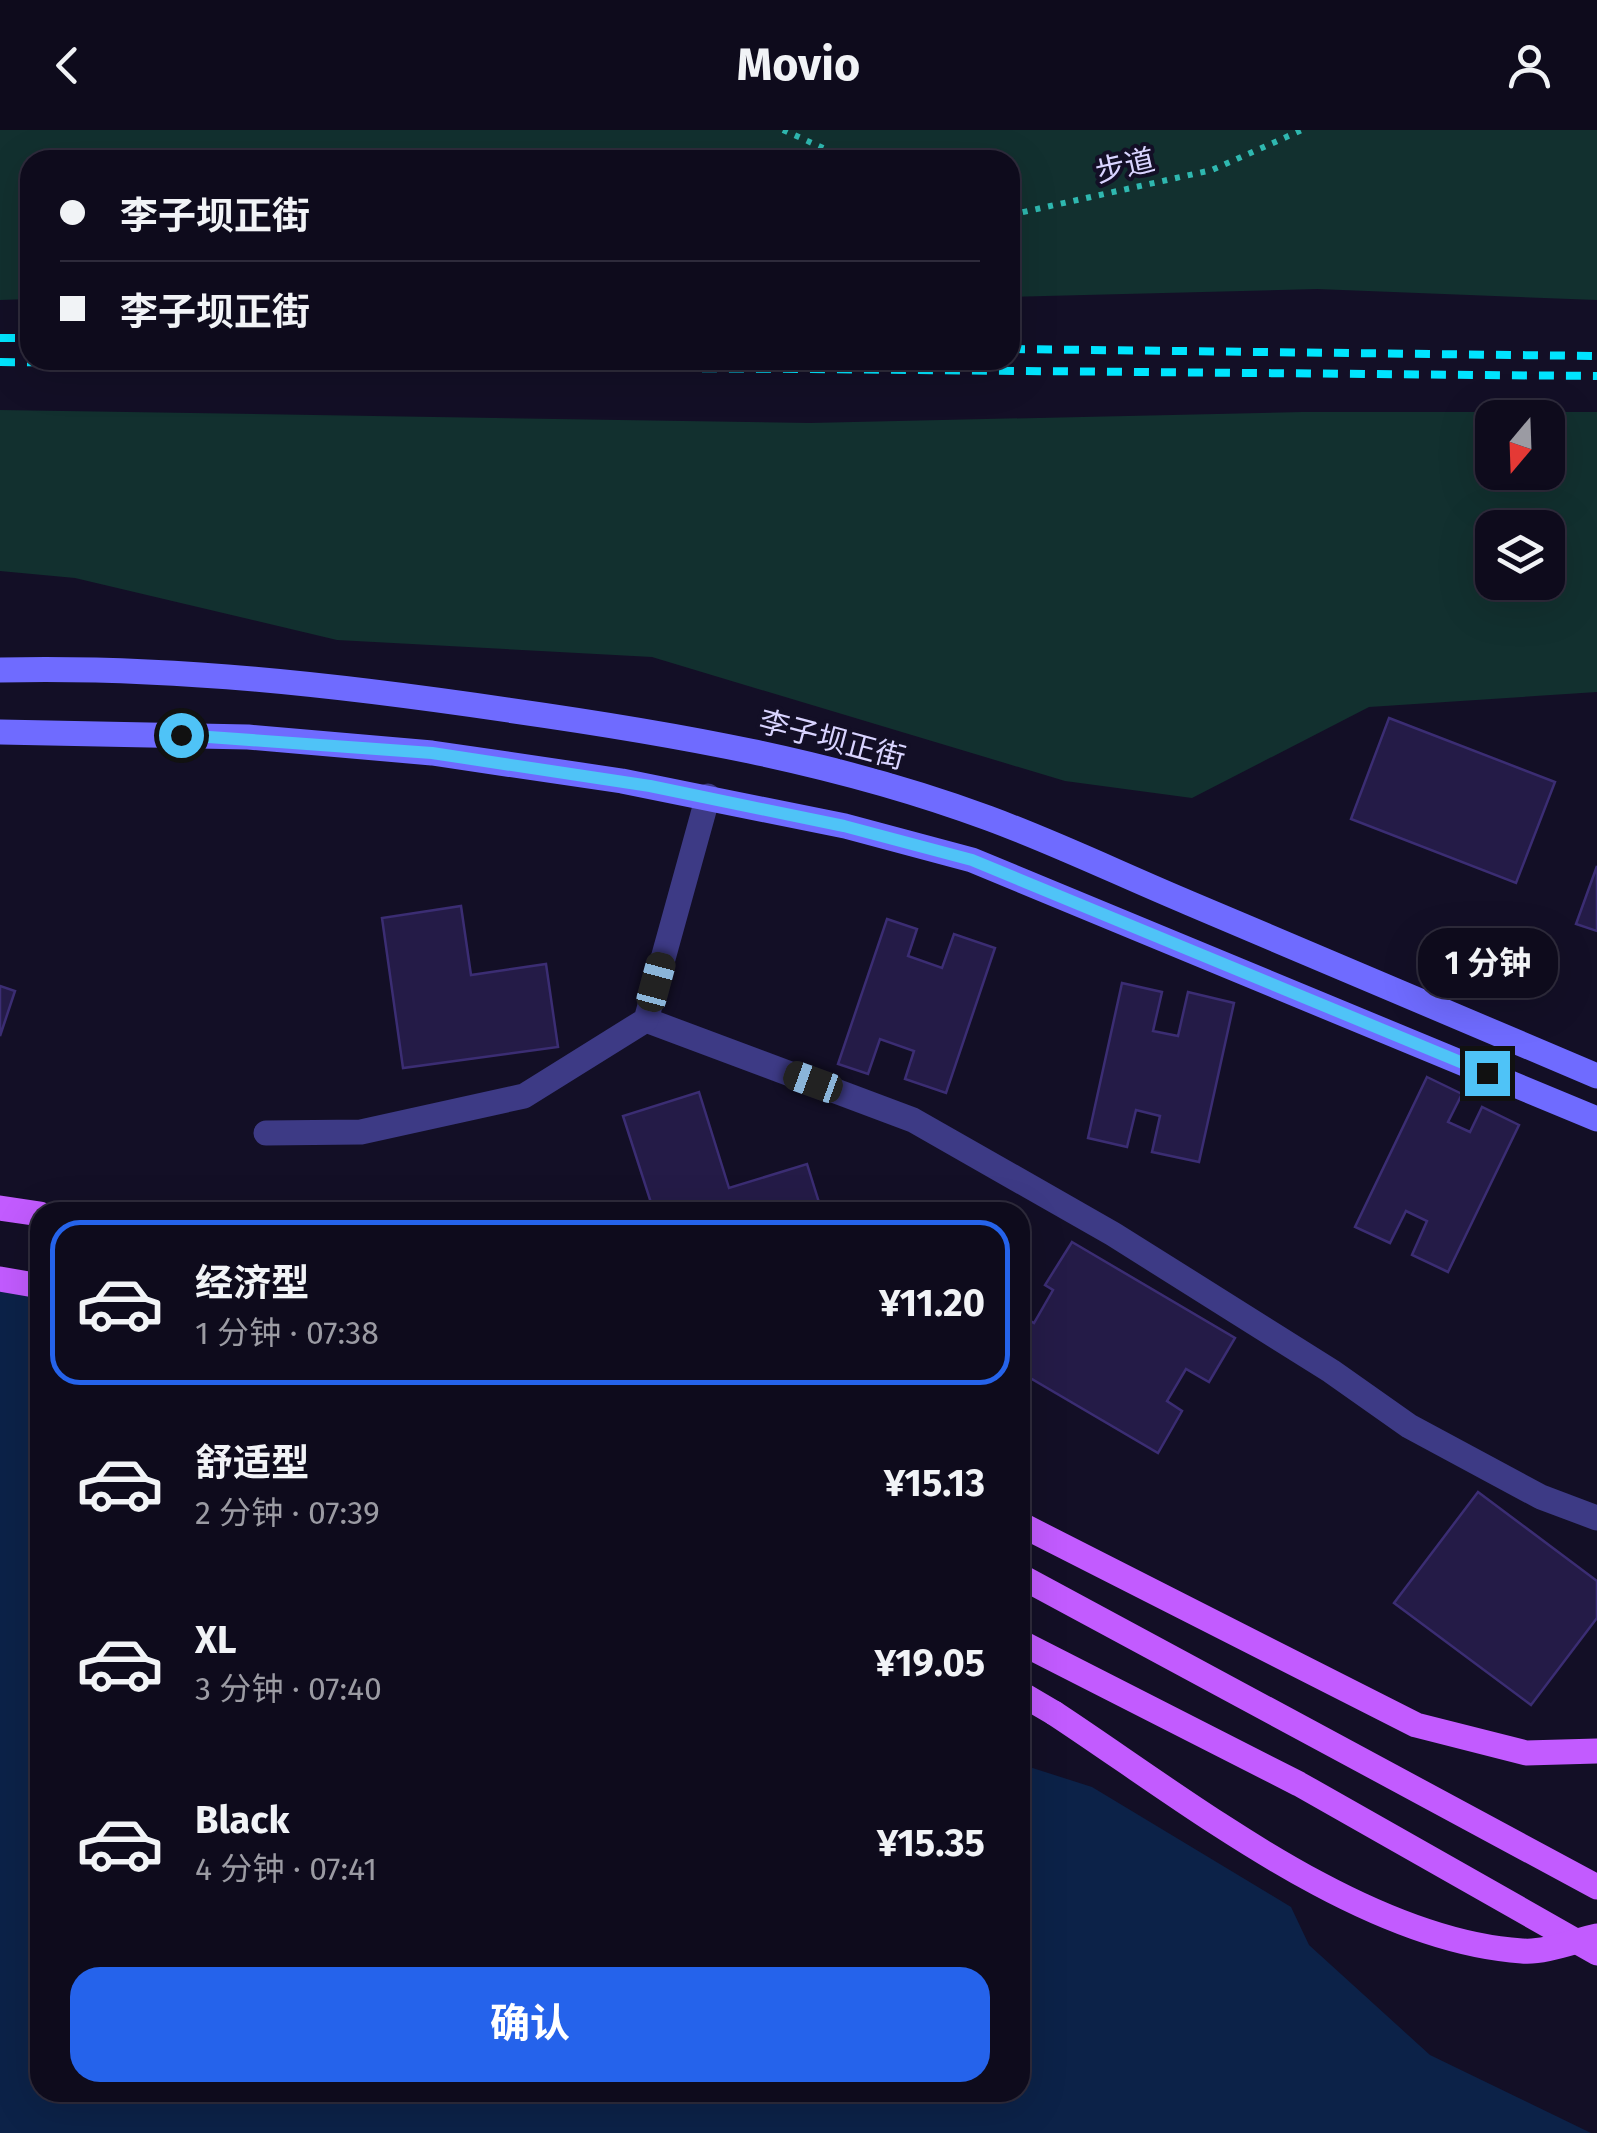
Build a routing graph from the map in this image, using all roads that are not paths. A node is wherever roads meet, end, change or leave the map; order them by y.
1 (0, 670) edge
2 (0, 732) edge
3 (708, 796) junction
4 (646, 1020) junction
5 (1597, 1076) edge
6 (1597, 1119) edge
7 (266, 1132) dead end
8 (0, 1208) edge
9 (30, 1212) edge
10 (0, 1278) edge
11 (30, 1284) edge
12 (1597, 1518) edge
13 (1030, 1529) edge
14 (1030, 1581) edge
15 (1030, 1647) edge
16 (1030, 1699) edge
17 (1597, 1751) edge
18 (1597, 1887) edge
19 (1597, 1936) edge
20 (1597, 1953) edge

1 - 5 main road, 李子坝正街
2 - 3 main road
3 - 4 street
3 - 6 main road
4 - 7 street
4 - 12 street
8 - 9 main road
10 - 11 main road
13 - 17 main road
14 - 18 main road
15 - 20 main road
16 - 19 main road, bridge

